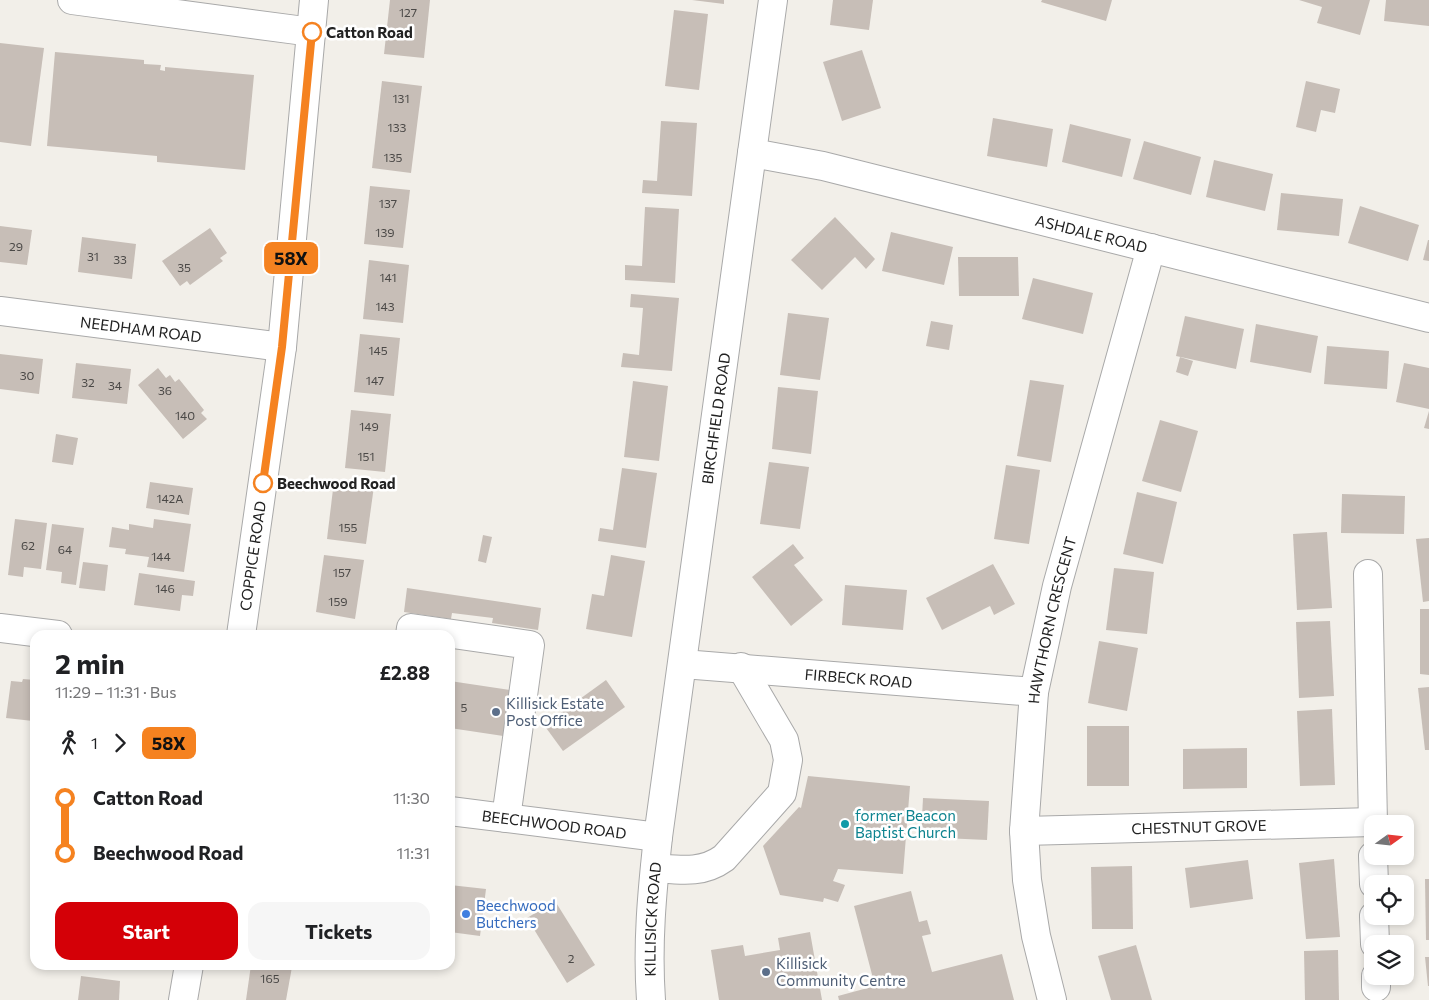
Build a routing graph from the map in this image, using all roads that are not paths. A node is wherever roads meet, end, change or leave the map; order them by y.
1 (72, 0) edge
2 (314, 0) edge
3 (773, 0) edge
4 (312, 32) junction
5 (752, 153) junction
6 (1151, 248) junction
7 (0, 311) edge
8 (1429, 318) edge
9 (282, 347) junction
10 (1368, 574) dead end
11 (0, 628) edge
12 (242, 630) edge
13 (411, 630) edge
14 (425, 630) edge
15 (30, 632) edge
16 (455, 634) edge
17 (683, 664) junction
18 (740, 667) junction
19 (1034, 692) junction
20 (455, 811) edge
21 (1373, 815) edge
22 (506, 818) junction
23 (1364, 823) edge
24 (1024, 831) junction
25 (658, 837) junction
26 (655, 868) junction
27 (188, 970) edge
28 (183, 1000) edge
29 (651, 1000) edge
30 (1052, 1000) edge

1 - 4 street
2 - 4 street, COPPICE ROAD
3 - 5 street, BIRCHFIELD ROAD
4 - 9 street, COPPICE ROAD
5 - 6 street, ASHDALE ROAD
5 - 17 street, BIRCHFIELD ROAD
6 - 8 street, ASHDALE ROAD
6 - 19 street, HAWTHORN CRESCENT
7 - 9 street, NEEDHAM ROAD
9 - 12 street, COPPICE ROAD
10 - 21 street, CHESTNUT GROVE
11 - 15 street
13 - 14 street
16 - 22 street
17 - 18 street, FIRBECK ROAD
17 - 25 street, BIRCHFIELD ROAD
18 - 19 street, FIRBECK ROAD
18 - 26 street
19 - 24 street, HAWTHORN CRESCENT
20 - 22 street, BEECHWOOD ROAD
22 - 25 street, BEECHWOOD ROAD
23 - 24 street, CHESTNUT GROVE
24 - 30 street, HAWTHORN CRESCENT
25 - 26 street, KILLISICK ROAD
26 - 29 street, KILLISICK ROAD
27 - 28 street

